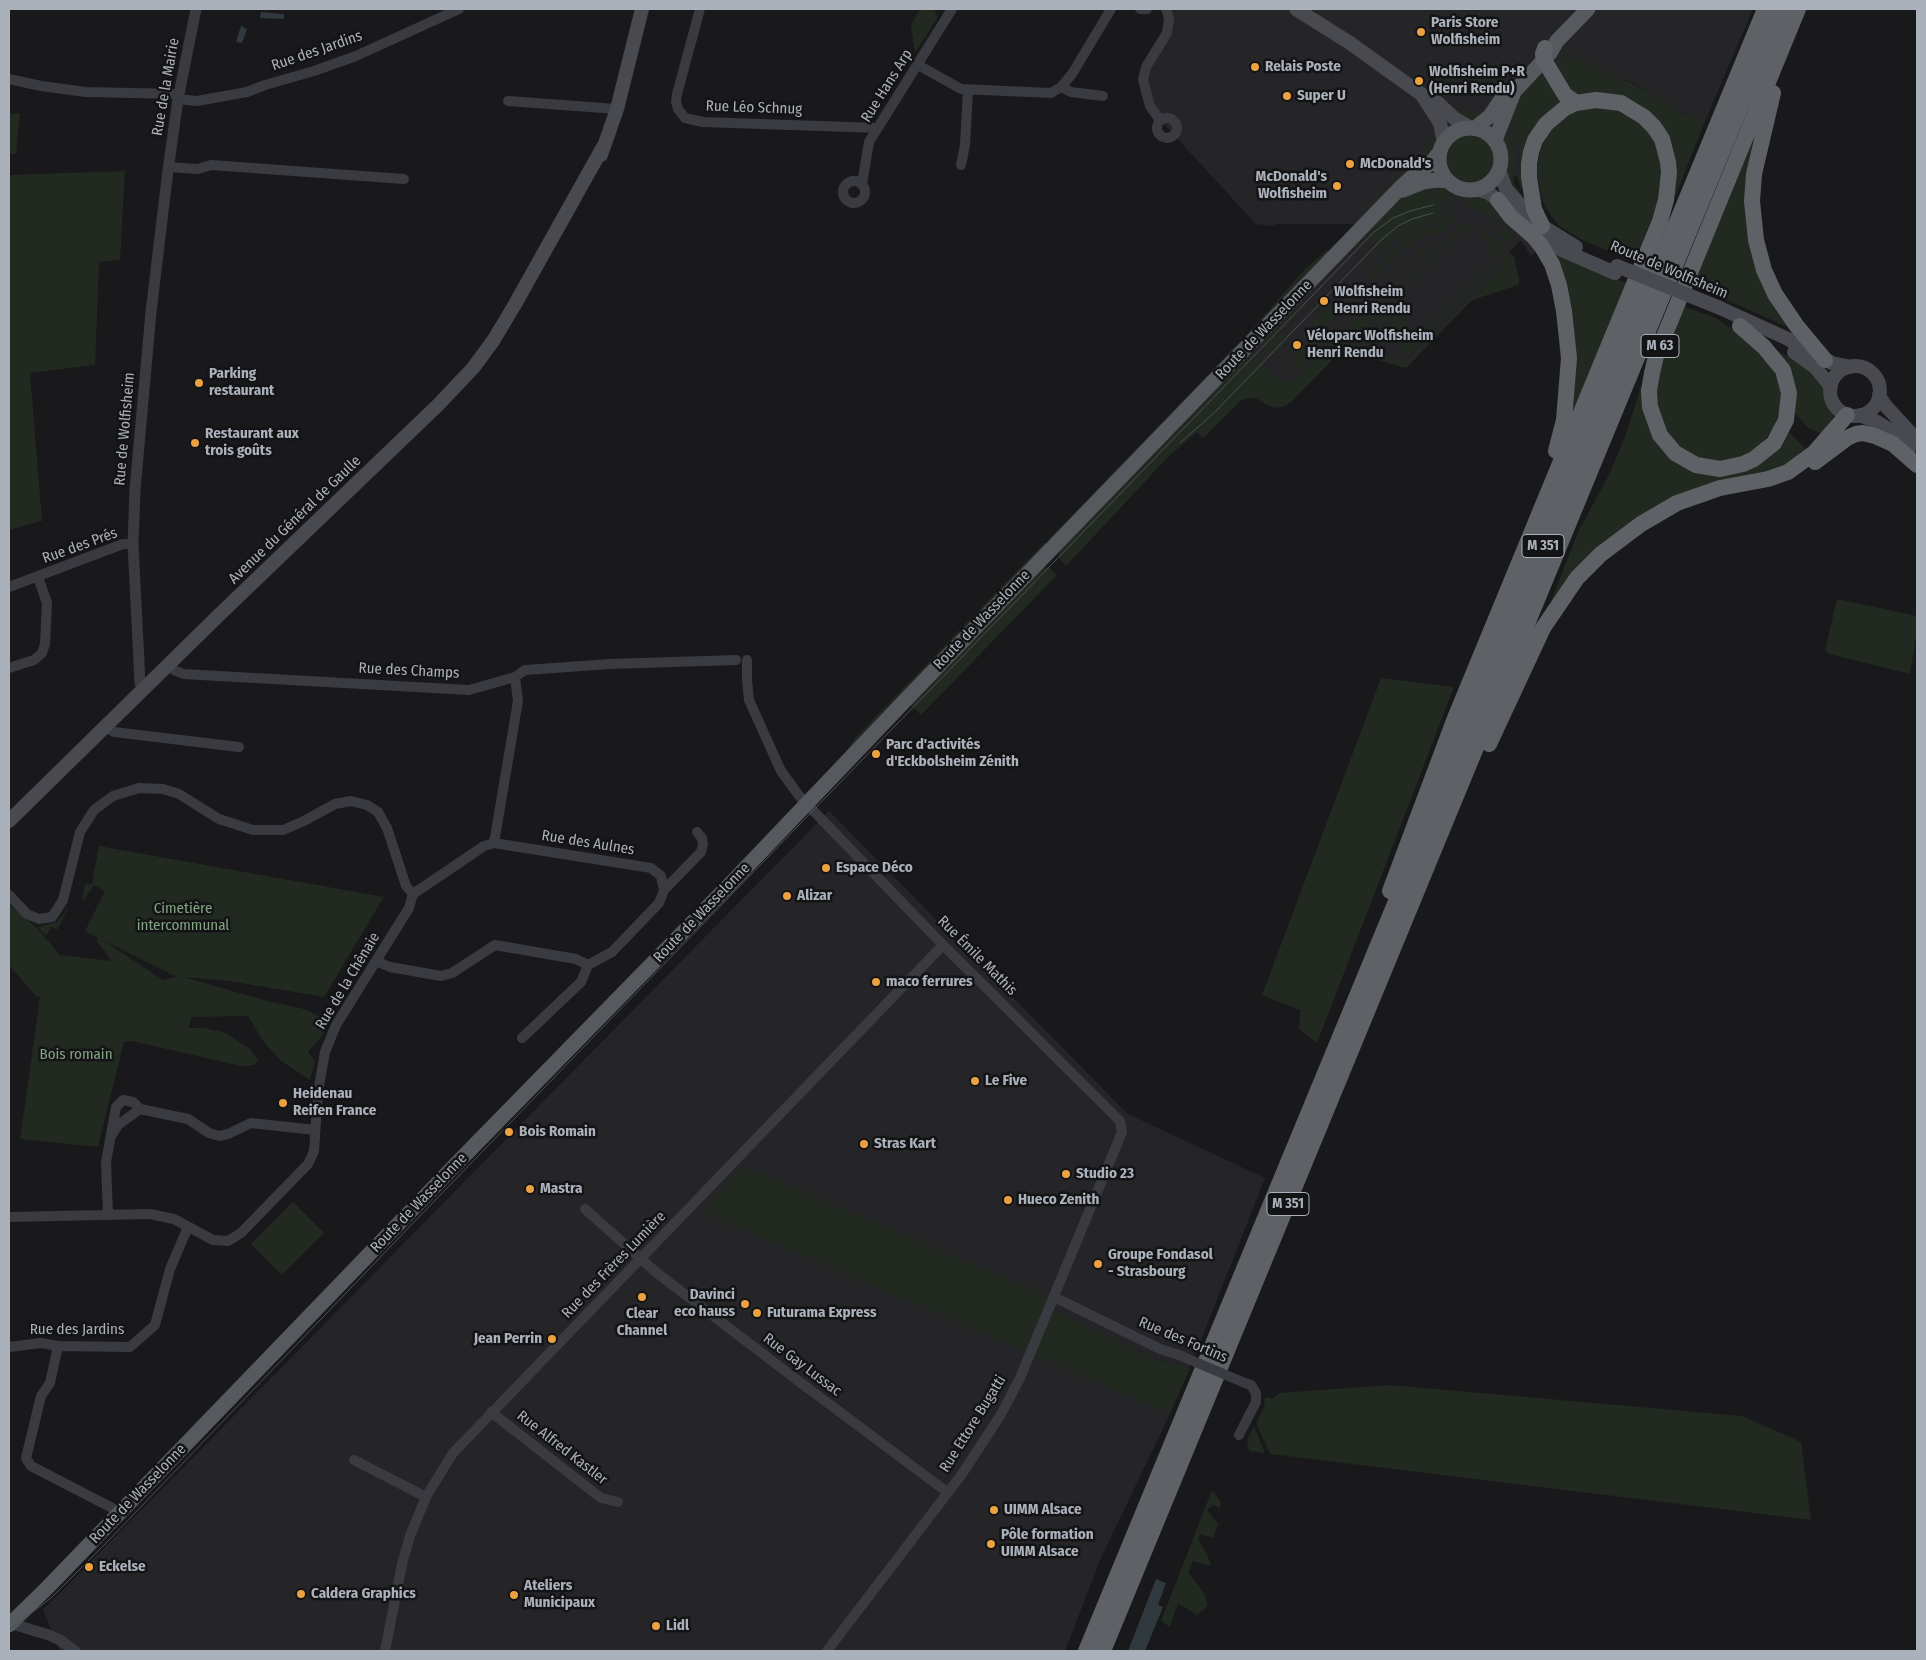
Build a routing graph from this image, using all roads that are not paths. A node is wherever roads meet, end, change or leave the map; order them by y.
1 (196, 9) edge
2 (459, 9) edge
3 (642, 9) edge
4 (700, 9) edge
5 (952, 9) edge
6 (1111, 9) edge
7 (1140, 9) edge
8 (1147, 9) edge
9 (1166, 9) edge
10 (1296, 9) edge
11 (1588, 9) edge
12 (1765, 9) edge
13 (1781, 9) edge
14 (1798, 9) edge
15 (1804, 9) edge
16 (1549, 50) junction
17 (918, 65) junction
18 (9, 79) edge
19 (1061, 87) junction
20 (968, 90) junction
21 (1421, 94) junction
22 (1103, 96) dead end
23 (179, 97) junction
24 (508, 101) dead end
25 (1576, 103) junction
26 (617, 109) junction
27 (1160, 120) dead end
28 (878, 128) junction
29 (1472, 128) junction
30 (1495, 140) junction
31 (1442, 148) junction
32 (961, 166) dead end
33 (168, 169) junction
34 (1499, 170) junction
35 (404, 179) dead end
36 (1448, 181) junction
37 (862, 184) dead end
38 (1476, 189) junction
39 (1391, 198) junction
40 (1498, 200) junction
41 (1542, 226) junction
42 (1522, 239) dead end
43 (1552, 264) junction
44 (1616, 270) junction
45 (1719, 312) junction
46 (1740, 326) junction
47 (1825, 360) junction
48 (1851, 367) junction
49 (1831, 387) junction
50 (1880, 395) junction
51 (1854, 415) junction
52 (1917, 440) edge
53 (1917, 457) edge
54 (1917, 465) edge
55 (1621, 538) junction
56 (133, 544) junction
57 (38, 577) junction
58 (9, 587) edge
59 (736, 660) dead end
60 (747, 660) dead end
61 (168, 666) junction
62 (1476, 667) junction
63 (9, 668) edge
64 (515, 676) junction
65 (144, 690) junction
66 (106, 727) junction
67 (239, 747) dead end
68 (806, 804) junction
69 (9, 822) edge
70 (697, 832) dead end
71 (494, 843) junction
72 (664, 890) junction
73 (413, 894) junction
74 (9, 895) edge
75 (1401, 928) junction
76 (943, 945) junction
77 (376, 962) junction
78 (588, 965) junction
79 (522, 1038) dead end
80 (1321, 1084) junction
81 (140, 1109) junction
82 (315, 1130) junction
83 (1122, 1132) joint
84 (110, 1138) junction
85 (585, 1208) dead end
86 (108, 1215) junction
87 (9, 1218) edge
88 (188, 1227) junction
89 (640, 1259) junction
90 (1054, 1297) junction
91 (58, 1346) junction
92 (9, 1348) edge
93 (492, 1412) junction
94 (1240, 1435) dead end
95 (354, 1460) dead end
96 (947, 1492) junction
97 (426, 1497) junction
98 (618, 1502) dead end
99 (120, 1512) junction
100 (9, 1623) edge
101 (75, 1651) edge
102 (385, 1651) edge
103 (827, 1651) edge
104 (1086, 1651) edge
105 (1103, 1651) edge

1 - 23 street, Rue de la Mairie
2 - 23 street, Rue des Jardins
3 - 26 main road, Avenue du Général de Gaulle
4 - 28 street, Rue Léo Schnug
5 - 17 street, Rue Hans Arp
6 - 19 street
7 - 8 street
9 - 27 street
10 - 21 main road
11 - 16 main road
12 - 80 highway, M 351
13 - 75 highway, M 351
14 - 46 highway, M 63
15 - 47 highway
16 - 25 highway
16 - 29 main road
16 - 30 main road
17 - 20 street
17 - 28 street, Rue Hans Arp
18 - 23 street, Rue des Jardins
19 - 20 street
19 - 22 street
20 - 32 street
21 - 29 main road
21 - 31 main road
23 - 33 street, Rue de la Mairie
24 - 26 street
25 - 41 highway
25 - 62 highway
26 - 61 main road, Avenue du Général de Gaulle
28 - 37 street, Rue Hans Arp
29 - 30 main road
29 - 31 main road
30 - 34 main road
31 - 36 main road
31 - 39 main road, Route de Wasselonne
33 - 35 street
33 - 56 street, Rue de Wolfisheim
34 - 38 main road
34 - 41 main road, Route de Wolfisheim
36 - 38 main road
36 - 39 main road
38 - 40 main road, Route de Wolfisheim
39 - 68 main road, Route de Wasselonne
40 - 43 highway
40 - 44 main road, Route de Wolfisheim
41 - 44 main road, Route de Wolfisheim
42 - 43 highway
43 - 62 highway
44 - 45 main road, Route de Wolfisheim, bridge
45 - 46 main road, Route de Wolfisheim / M 63
45 - 47 main road, Route de Wolfisheim
46 - 49 main road, Route de Wolfisheim / M 63
47 - 48 main road, Route de Wolfisheim
48 - 49 main road
48 - 50 main road
49 - 51 main road
50 - 51 main road
50 - 52 main road
51 - 53 main road
51 - 55 highway
54 - 55 highway
55 - 75 highway
56 - 57 street, Rue des Prés
56 - 65 street, Rue de Wolfisheim
57 - 58 street, Rue des Prés
57 - 63 street, Rue des Prés
59 - 64 street, Rue des Champs
60 - 68 street, Rue Émile Mathis
61 - 64 street, Rue des Champs
61 - 65 main road, Avenue du Général de Gaulle
62 - 80 highway
64 - 71 street
65 - 66 main road, Avenue du Général de Gaulle
66 - 67 street
66 - 69 main road, Avenue du Général de Gaulle
68 - 76 street, Rue Émile Mathis
68 - 99 main road, Route de Wasselonne
70 - 72 street
71 - 72 street, Rue des Aulnes
71 - 73 street
72 - 78 street
73 - 74 street
73 - 77 street, Rue de la Chênaie
75 - 105 highway, M 351
76 - 83 street, Rue Émile Mathis
76 - 89 street, Rue des Frères Lumière
77 - 78 street
77 - 82 street, Rue de la Chênaie
78 - 79 street
80 - 104 highway, M 351
81 - 82 street
81 - 84 street
81 - 84 street
82 - 88 street, Rue de la Chênaie
83 - 90 street, Rue Ettore Bugatti
84 - 86 street
85 - 89 street, Rue Gay Lussac
86 - 87 street, Rue de la Chênaie
86 - 88 street, Rue de la Chênaie
88 - 91 street, Rue des Jardins
89 - 93 street, Rue des Frères Lumière
89 - 96 street, Rue Gay Lussac
90 - 94 street, Rue des Fortins, bridge
90 - 96 street, Rue Ettore Bugatti
91 - 92 street, Rue des Jardins
91 - 99 street
93 - 97 street, Rue des Frères Lumière
93 - 98 street, Rue Alfred Kastler
95 - 97 street
96 - 103 street, Rue Ettore Bugatti
97 - 102 street, Rue des Frères Lumière
99 - 100 main road, Route de Wasselonne
100 - 101 street

